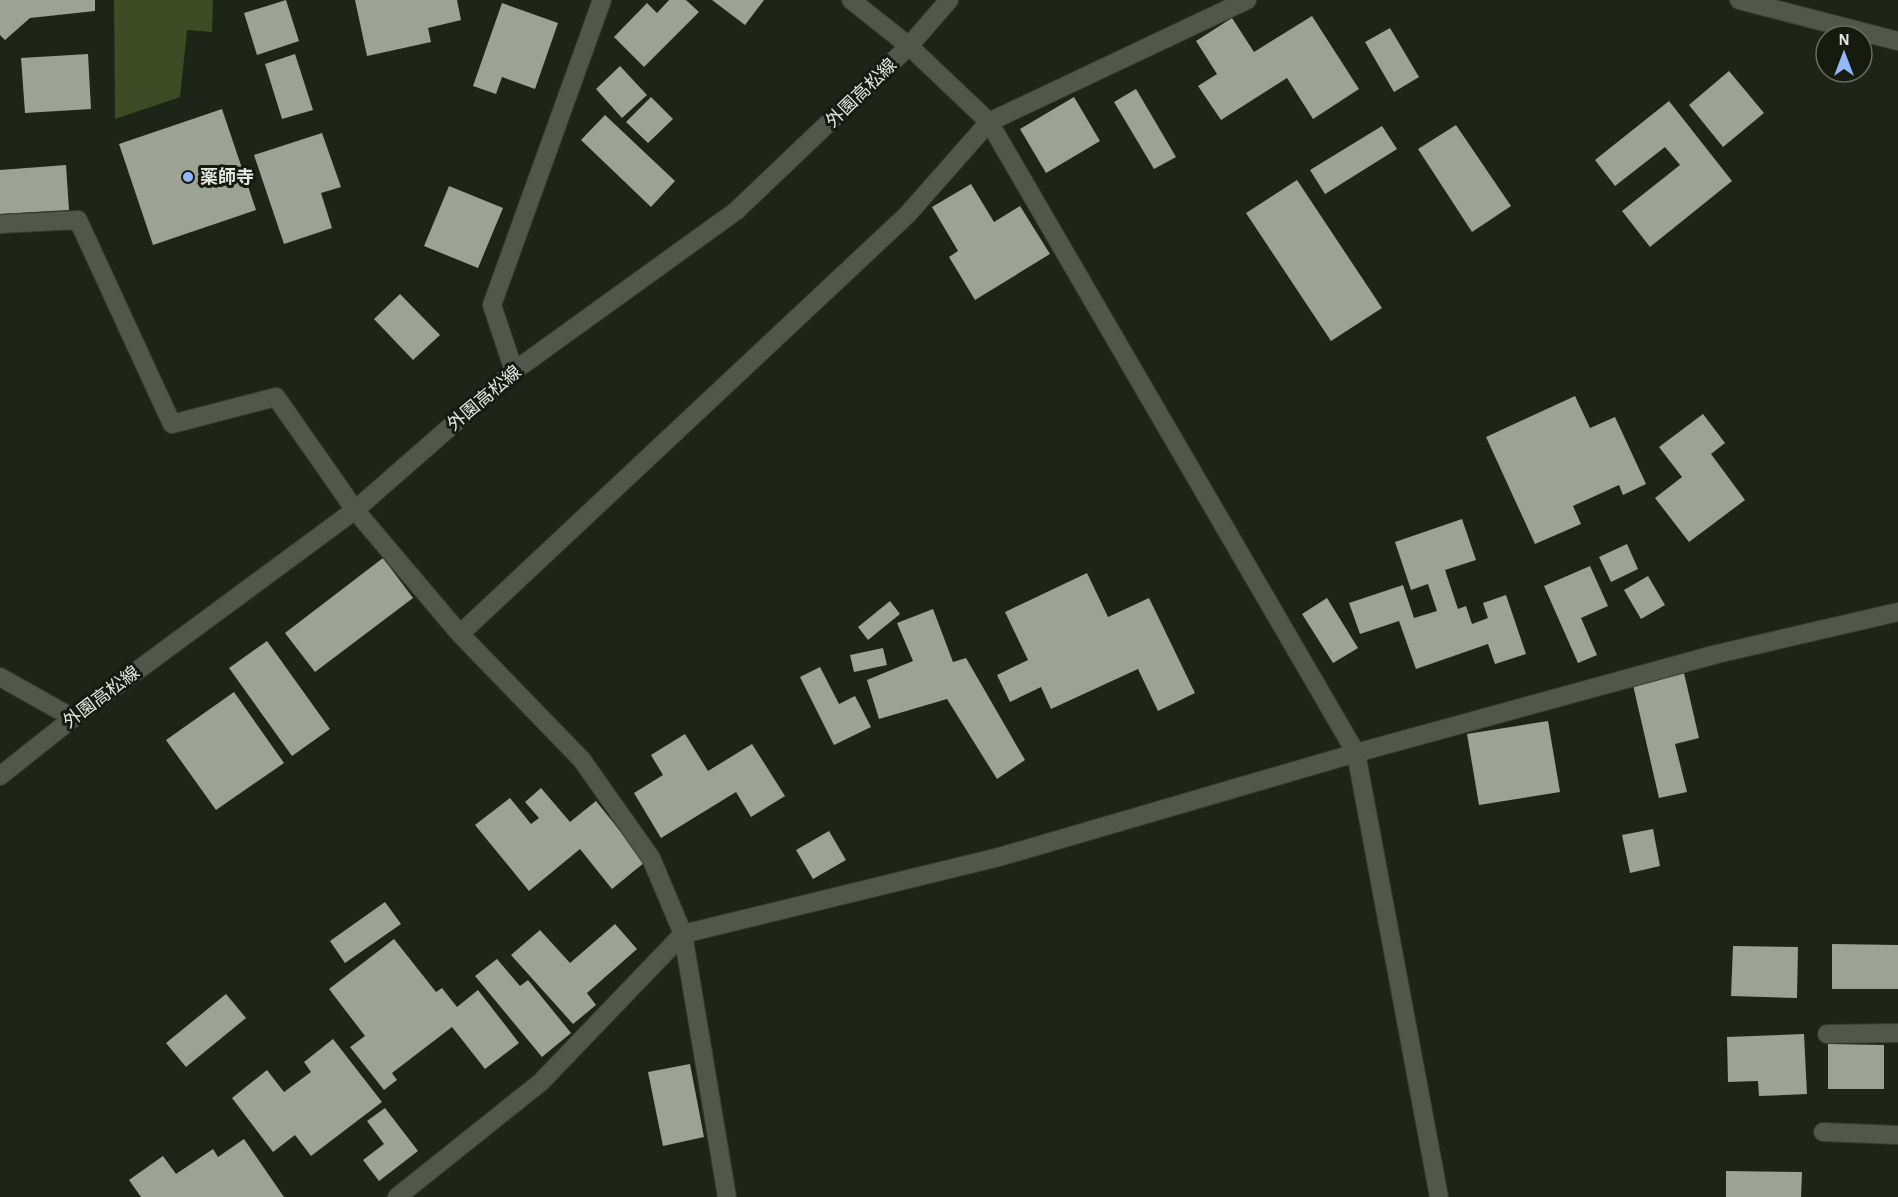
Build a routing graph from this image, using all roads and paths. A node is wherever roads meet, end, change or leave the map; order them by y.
1 (602, 0) edge
2 (851, 0) edge
3 (949, 0) edge
4 (1247, 0) edge
5 (1739, 0) edge
6 (1898, 42) edge
7 (909, 46) junction
8 (989, 122) junction
9 (0, 224) edge
10 (514, 371) junction
11 (355, 510) junction
12 (1898, 612) edge
13 (460, 634) junction
14 (0, 677) edge
15 (73, 718) junction
16 (1356, 753) junction
17 (0, 776) edge
18 (683, 934) junction
19 (1898, 1033) edge
20 (1827, 1034) dead end
21 (1823, 1132) dead end
22 (1898, 1135) edge
23 (397, 1197) edge
24 (727, 1197) edge
25 (1439, 1197) edge

1 - 10 street
2 - 7 street
3 - 7 street, 外園高松線
4 - 8 street
5 - 6 street
7 - 8 street
7 - 10 street, 外園高松線
8 - 13 street
8 - 16 street
9 - 11 street
10 - 11 street, 外園高松線
11 - 13 street
11 - 15 street, 外園高松線
12 - 16 street
13 - 18 street
14 - 15 street
15 - 17 street, 外園高松線
16 - 18 street
16 - 25 street
18 - 23 street
18 - 24 street
19 - 20 street
21 - 22 street

